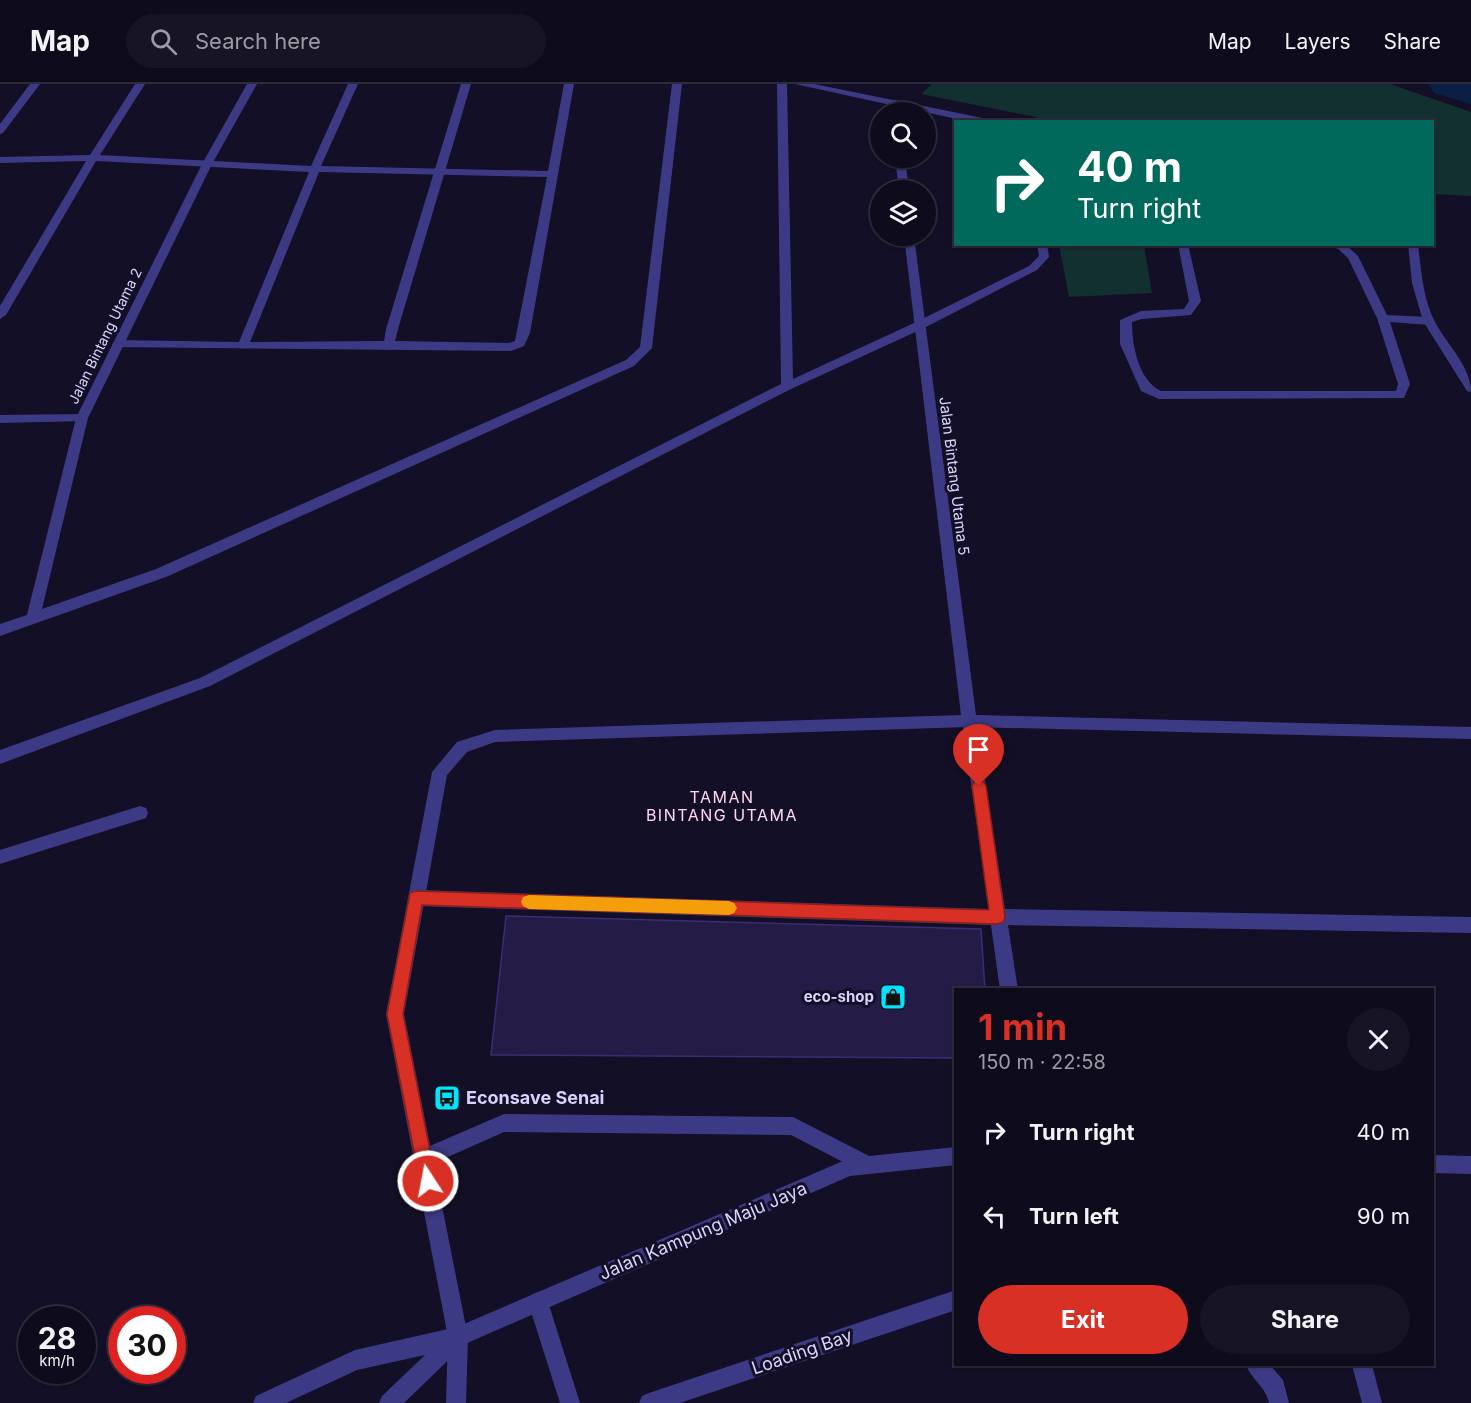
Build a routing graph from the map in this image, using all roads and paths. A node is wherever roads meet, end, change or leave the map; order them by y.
1 (35, 84) edge
2 (140, 84) edge
3 (252, 84) edge
4 (354, 84) edge
5 (466, 84) edge
6 (569, 84) edge
7 (677, 84) edge
8 (782, 84) edge
9 (800, 84) edge
10 (871, 102) edge
11 (936, 114) edge
12 (974, 120) edge
13 (0, 131) edge
14 (93, 158) junction
15 (0, 160) edge
16 (207, 164) junction
17 (315, 168) junction
18 (438, 172) junction
19 (554, 174) junction
20 (910, 246) edge
21 (1042, 246) edge
22 (1184, 246) edge
23 (1338, 246) edge
24 (1413, 246) edge
25 (0, 315) edge
26 (1383, 318) junction
27 (1429, 321) junction
28 (918, 326) junction
29 (118, 344) junction
30 (389, 345) junction
31 (243, 346) junction
32 (787, 386) junction
33 (1471, 388) edge
34 (82, 418) junction
35 (0, 419) edge
36 (33, 620) junction
37 (0, 630) edge
38 (969, 721) junction
39 (1471, 733) edge
40 (0, 757) edge
41 (140, 813) dead end
42 (0, 857) edge
43 (416, 898) junction
44 (997, 917) junction
45 (1471, 926) edge
46 (1008, 988) edge
47 (954, 1156) edge
48 (423, 1159) junction
49 (1434, 1164) edge
50 (866, 1165) junction
51 (1471, 1166) edge
52 (954, 1301) edge
53 (538, 1302) junction
54 (458, 1337) junction
55 (1257, 1366) edge
56 (1362, 1366) edge
57 (262, 1403) edge
58 (388, 1403) edge
59 (456, 1403) edge
60 (570, 1403) edge
61 (649, 1403) edge
62 (1279, 1403) edge
63 (1372, 1403) edge

1 - 13 street
2 - 14 street
3 - 16 street, Jalan Bintang Utama 2
4 - 17 street
5 - 18 street
6 - 19 street
7 - 36 street
8 - 32 street
9 - 10 street
11 - 12 street
14 - 15 street
14 - 16 street
14 - 25 street
16 - 17 street
16 - 29 street, Jalan Bintang Utama 2
17 - 18 street
17 - 31 street
18 - 19 street
18 - 30 street
19 - 30 street
20 - 28 street, Jalan Bintang Utama 5
21 - 28 street
22 - 26 street
23 - 26 street
24 - 27 street
26 - 27 street
27 - 33 street
28 - 32 street
28 - 38 street, Jalan Bintang Utama 5
29 - 31 street
29 - 34 street, Jalan Bintang Utama 2
30 - 31 street
32 - 40 street
34 - 35 street
34 - 36 street, Jalan Bintang Utama 2
36 - 37 street
38 - 39 street
38 - 43 street
38 - 44 street, Jalan Bintang Utama 5
41 - 42 street
43 - 44 street
43 - 48 street
44 - 45 street
44 - 46 street, Jalan Bintang Utama 5
47 - 50 street, Jalan Kampung Maju Jaya
48 - 50 street
48 - 54 street
49 - 51 street
50 - 53 street, Jalan Kampung Maju Jaya
52 - 61 street, Loading Bay
53 - 54 street, Jalan Kampung Maju Jaya
53 - 60 street
54 - 57 street, Jalan Kampung Maju Jaya
54 - 58 street, Jalan Kampung Maju Jaya
54 - 59 street
55 - 62 street
56 - 63 street

